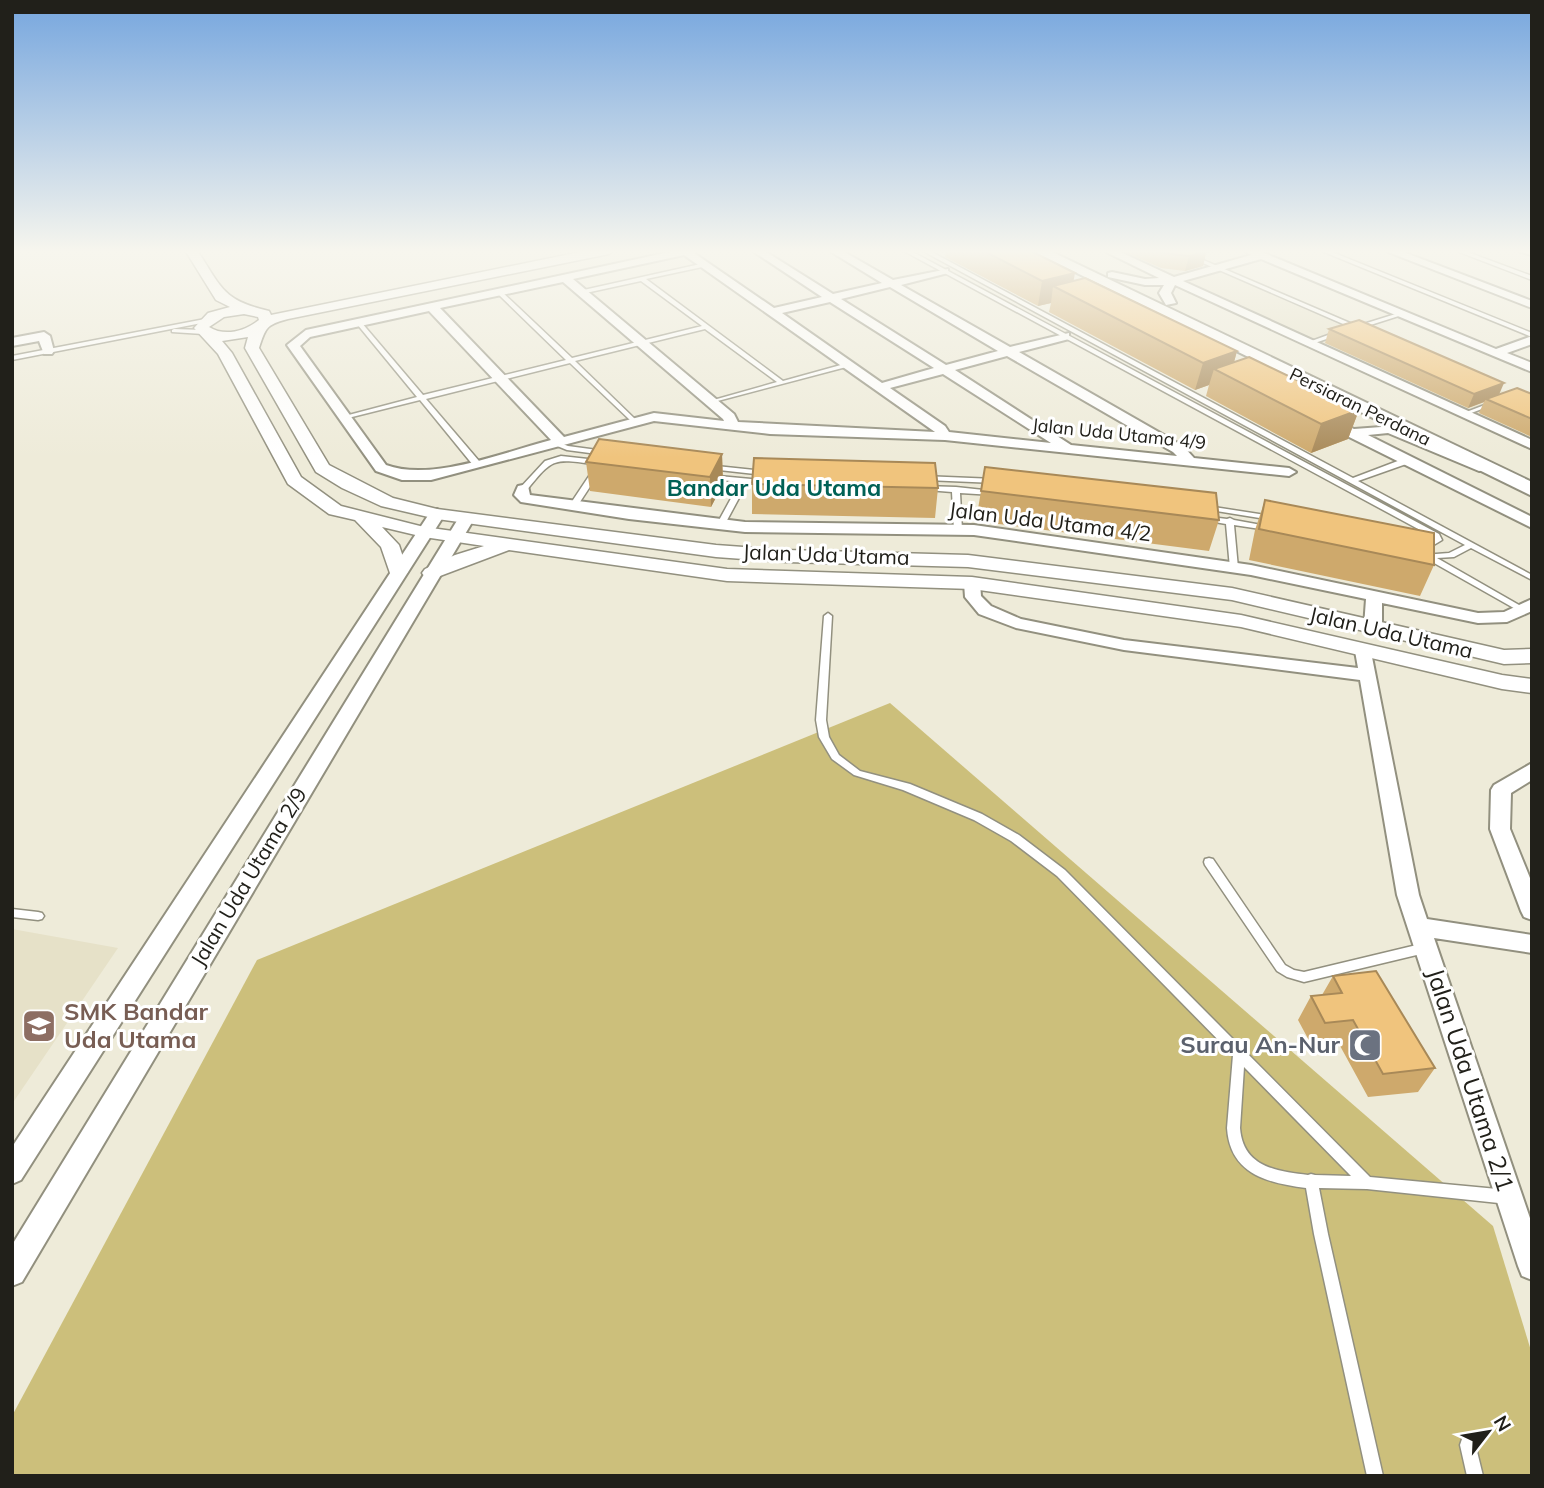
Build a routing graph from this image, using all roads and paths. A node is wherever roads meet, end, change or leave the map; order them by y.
1 (211, 319) edge
2 (247, 319) edge
3 (255, 319) edge
4 (256, 319) edge
5 (375, 319) edge
6 (444, 319) edge
7 (528, 319) edge
8 (614, 319) edge
9 (696, 319) edge
10 (783, 319) edge
11 (866, 319) edge
12 (953, 319) edge
13 (1034, 319) edge
14 (1053, 319) edge
15 (1182, 319) edge
16 (1205, 319) edge
17 (1257, 319) edge
18 (1336, 319) edge
19 (1384, 319) edge
20 (1415, 319) edge
21 (1490, 319) edge
22 (359, 323) junction
23 (208, 326) junction
24 (706, 327) junction
25 (1356, 328) junction
26 (152, 331) junction
27 (1368, 333) edge
28 (1065, 336) junction
29 (1532, 337) edge
30 (12, 342) edge
31 (642, 343) junction
32 (1309, 343) junction
33 (48, 351) junction
34 (1009, 352) junction
35 (1496, 353) junction
36 (12, 358) edge
37 (570, 360) junction
38 (848, 365) junction
39 (1281, 368) junction
40 (1532, 368) edge
41 (945, 369) junction
42 (500, 378) junction
43 (782, 383) junction
44 (880, 387) junction
45 (1207, 391) dead end
46 (1194, 396) junction
47 (421, 397) junction
48 (1499, 401) edge
49 (712, 402) junction
50 (1464, 414) junction
51 (1316, 415) edge
52 (344, 416) junction
53 (634, 420) junction
54 (733, 425) junction
55 (1352, 433) junction
56 (945, 436) junction
57 (556, 441) junction
58 (1532, 445) edge
59 (1068, 447) junction
60 (621, 455) edge
61 (1188, 460) junction
62 (1406, 461) junction
63 (597, 462) junction
64 (475, 463) junction
65 (611, 464) edge
66 (701, 466) edge
67 (1289, 472) dead end
68 (1495, 472) junction
69 (1532, 475) edge
70 (704, 476) edge
71 (913, 477) edge
72 (744, 481) junction
73 (1353, 481) junction
74 (1006, 483) edge
75 (921, 487) edge
76 (523, 489) joint
77 (956, 489) junction
78 (1532, 490) edge
79 (998, 494) edge
80 (573, 506) junction
81 (1199, 506) edge
82 (437, 514) junction
83 (629, 514) junction
84 (358, 516) junction
85 (1190, 516) edge
86 (466, 519) junction
87 (1279, 519) edge
88 (1230, 520) junction
89 (1532, 523) edge
90 (721, 524) junction
91 (1271, 528) edge
92 (958, 530) junction
93 (424, 532) junction
94 (454, 536) junction
95 (615, 538) junction
96 (511, 545) junction
97 (1472, 545) junction
98 (1430, 558) junction
99 (1234, 568) junction
100 (398, 572) junction
101 (432, 573) junction
102 (1532, 578) edge
103 (972, 583) junction
104 (1374, 596) junction
105 (1527, 607) edge
106 (828, 616) dead end
107 (1373, 627) junction
108 (1364, 651) junction
109 (1532, 656) edge
110 (1368, 675) junction
111 (1532, 686) edge
112 (1532, 770) edge
113 (1209, 862) dead end
114 (1532, 911) edge
115 (12, 913) edge
116 (38, 916) dead end
117 (1422, 937) junction
118 (1532, 944) edge
119 (1239, 1055) junction
120 (12, 1171) edge
121 (1311, 1180) junction
122 (1367, 1183) junction
123 (1509, 1197) junction
124 (1532, 1266) edge
125 (12, 1272) edge
126 (1468, 1445) dead end
127 (1375, 1476) edge
128 (1475, 1476) edge

1 - 23 street
2 - 23 street
3 - 23 street
4 - 82 street, Jalan Uda Utama
5 - 22 street
6 - 42 street
7 - 37 lane
8 - 31 street
9 - 24 lane
10 - 38 street
11 - 41 street
12 - 34 street
13 - 28 lane
14 - 46 lane
15 - 39 main road, Persiaran Perdana
16 - 69 main road, Persiaran Perdana
17 - 32 street
18 - 25 lane
19 - 25 lane
20 - 35 street
21 - 29 lane
22 - 47 lane
22 - 52 street, Jalan Uda Utama 4/9
23 - 26 lane
23 - 26 lane
23 - 84 street, Jalan Uda Utama
24 - 31 lane
24 - 43 lane
25 - 27 lane
25 - 32 lane
26 - 33 lane
28 - 34 street
28 - 98 lane
29 - 35 street
30 - 33 street
31 - 37 lane
31 - 49 street
32 - 50 street
33 - 36 lane
34 - 41 street
34 - 61 street
35 - 40 street
37 - 42 lane
37 - 53 lane
38 - 43 lane
38 - 44 street
39 - 55 street
39 - 68 main road, Persiaran Perdana
41 - 44 street
41 - 59 street
42 - 47 lane
42 - 57 street
43 - 49 lane
44 - 56 street
45 - 46 lane
46 - 73 lane
47 - 52 lane
47 - 64 lane
48 - 50 lane
49 - 54 street
50 - 58 street
51 - 55 street
52 - 64 street, Jalan Uda Utama 4/9
53 - 54 street, Jalan Uda Utama 4/9
53 - 57 street, Jalan Uda Utama 4/9
54 - 56 street, Jalan Uda Utama 4/9
55 - 62 street
55 - 68 street
56 - 59 street, Jalan Uda Utama 4/9
57 - 60 lane
57 - 64 street, Jalan Uda Utama 4/9
59 - 61 street, Jalan Uda Utama 4/9
61 - 67 street, Jalan Uda Utama 4/9
62 - 73 lane
62 - 89 street
63 - 65 lane
63 - 76 lane
63 - 80 lane
66 - 72 lane
68 - 78 main road, Persiaran Perdana
70 - 72 lane
71 - 74 lane
72 - 90 lane
73 - 97 lane
75 - 77 lane
76 - 80 street, Jalan Uda Utama 4/2
77 - 79 lane
77 - 92 lane
80 - 83 street, Jalan Uda Utama 4/2
81 - 87 lane
82 - 86 street, Jalan Uda Utama
82 - 93 street, Jalan Uda Utama 2/9
83 - 90 street, Jalan Uda Utama 4/2
83 - 95 street
84 - 93 street, Jalan Uda Utama
84 - 100 street
85 - 88 lane
86 - 94 street, Jalan Uda Utama 2/9
86 - 95 street, Jalan Uda Utama
88 - 91 lane
88 - 99 lane
90 - 92 street, Jalan Uda Utama 4/2
92 - 99 street, Jalan Uda Utama 4/2
93 - 94 street, Jalan Uda Utama
93 - 100 street, Jalan Uda Utama 2/9
94 - 96 street, Jalan Uda Utama
94 - 101 street, Jalan Uda Utama 2/9
95 - 107 street, Jalan Uda Utama
96 - 101 street
96 - 103 street, Jalan Uda Utama
97 - 98 lane
97 - 102 lane
98 - 105 lane
99 - 104 street, Jalan Uda Utama 4/2
100 - 120 street, Jalan Uda Utama 2/9
101 - 125 street, Jalan Uda Utama 2/9
103 - 108 street, Jalan Uda Utama
103 - 110 street
104 - 105 street, Jalan Uda Utama 4/2
104 - 107 street
106 - 119 lane
107 - 109 street, Jalan Uda Utama
108 - 110 street, Jalan Uda Utama 2/1
108 - 111 street, Jalan Uda Utama
110 - 117 street, Jalan Uda Utama 2/1
112 - 114 street
113 - 117 lane
115 - 116 lane
117 - 118 street
117 - 123 street, Jalan Uda Utama 2/1
119 - 121 lane
119 - 122 lane
121 - 122 lane
121 - 127 lane
122 - 123 lane
123 - 124 street, Jalan Uda Utama 2/1
126 - 128 lane

